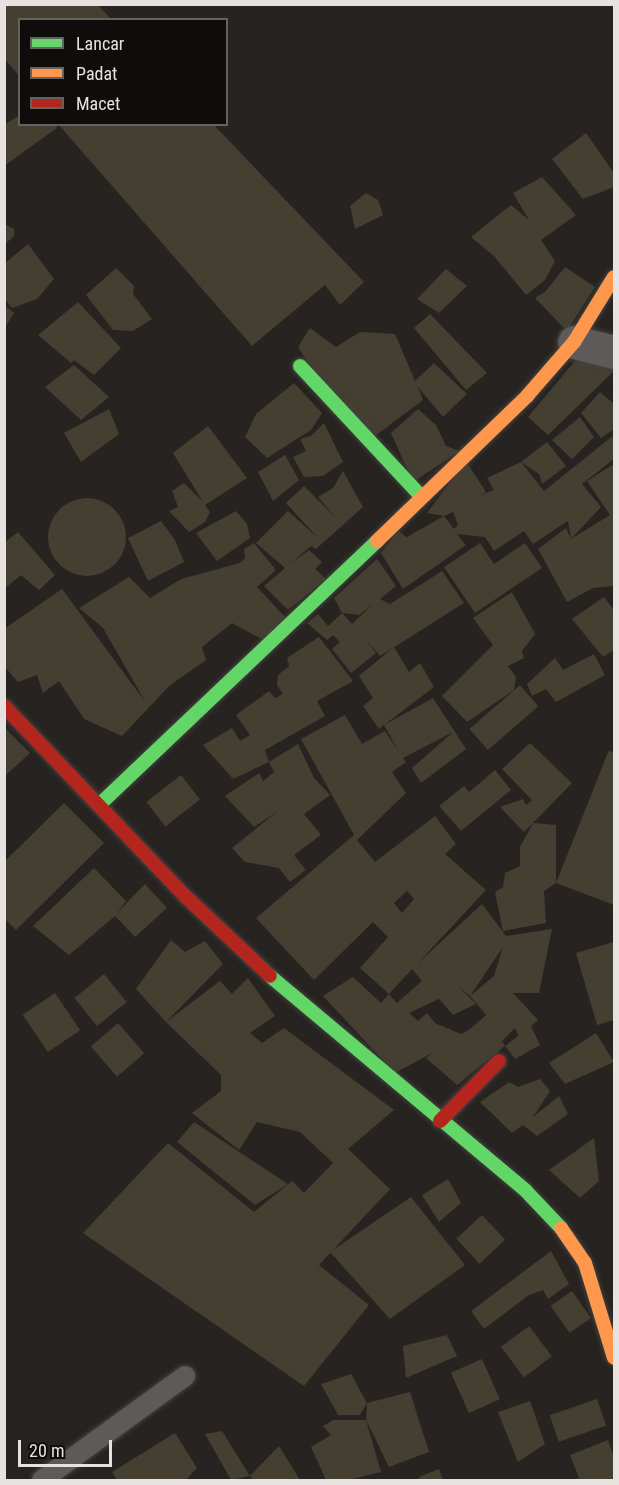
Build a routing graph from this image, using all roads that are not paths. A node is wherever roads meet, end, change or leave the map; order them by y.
1 (615, 277) edge
2 (574, 342) junction
3 (615, 352) edge
4 (300, 366) dead end
5 (421, 496) junction
6 (4, 706) edge
7 (100, 804) junction
8 (499, 1061) dead end
9 (440, 1121) junction
10 (615, 1358) edge
11 (185, 1376) dead end
12 (42, 1480) edge

1 - 2 street
2 - 3 street
2 - 5 street
4 - 5 street
5 - 7 street
6 - 7 street
7 - 9 street
8 - 9 street
9 - 10 street
11 - 12 lane

